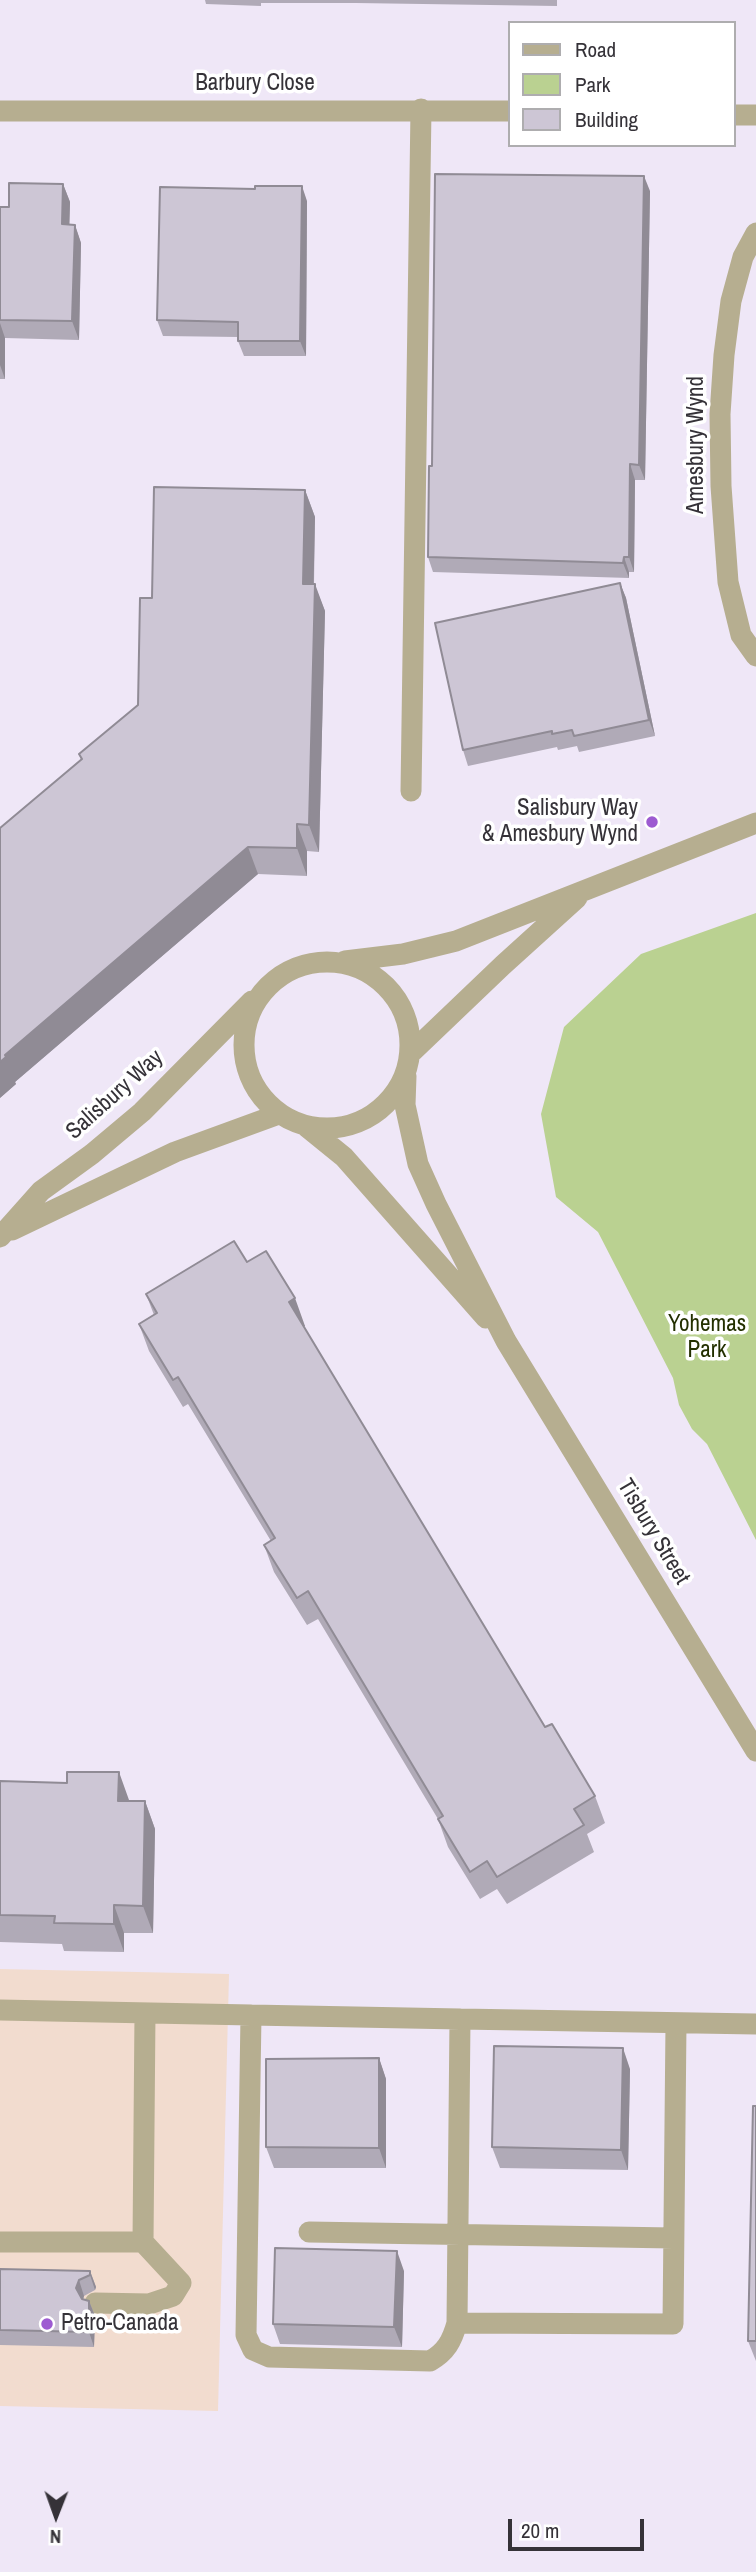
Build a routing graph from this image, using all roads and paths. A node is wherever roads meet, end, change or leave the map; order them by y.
1 (421, 109) junction
2 (0, 111) edge
3 (508, 111) edge
4 (735, 114) edge
5 (756, 115) edge
6 (756, 233) edge
7 (756, 656) edge
8 (411, 791) dead end
9 (756, 823) edge
10 (586, 890) junction
11 (335, 962) junction
12 (261, 992) junction
13 (413, 1051) junction
14 (406, 1076) junction
15 (279, 1114) junction
16 (307, 1127) junction
17 (2, 1236) edge
18 (506, 1340) junction
19 (756, 1751) edge
20 (0, 2010) edge
21 (145, 2013) junction
22 (251, 2015) junction
23 (460, 2019) junction
24 (676, 2024) junction
25 (756, 2024) edge
26 (309, 2232) dead end
27 (457, 2236) junction
28 (673, 2238) junction
29 (0, 2242) edge
30 (143, 2242) junction
31 (95, 2303) dead end
32 (457, 2323) junction

1 - 2 street, Barbury Close
1 - 3 street, Barbury Close
1 - 8 street
4 - 5 street
6 - 7 street, Amesbury Wynd
9 - 10 street
10 - 11 street
10 - 13 street
11 - 12 street
11 - 13 street
12 - 15 street
12 - 17 street, Salisbury Way
13 - 14 street
14 - 16 street
14 - 18 street, Tisbury Street
15 - 16 street
15 - 17 street, Salisbury Way
16 - 18 street, Tisbury Street
18 - 19 street, Tisbury Street
20 - 21 street
21 - 22 street
21 - 30 street
22 - 23 street
22 - 32 street
23 - 24 street
23 - 27 street
24 - 25 street
24 - 28 street
26 - 27 street
27 - 28 street
27 - 32 street
28 - 32 street
29 - 30 street
30 - 31 street

